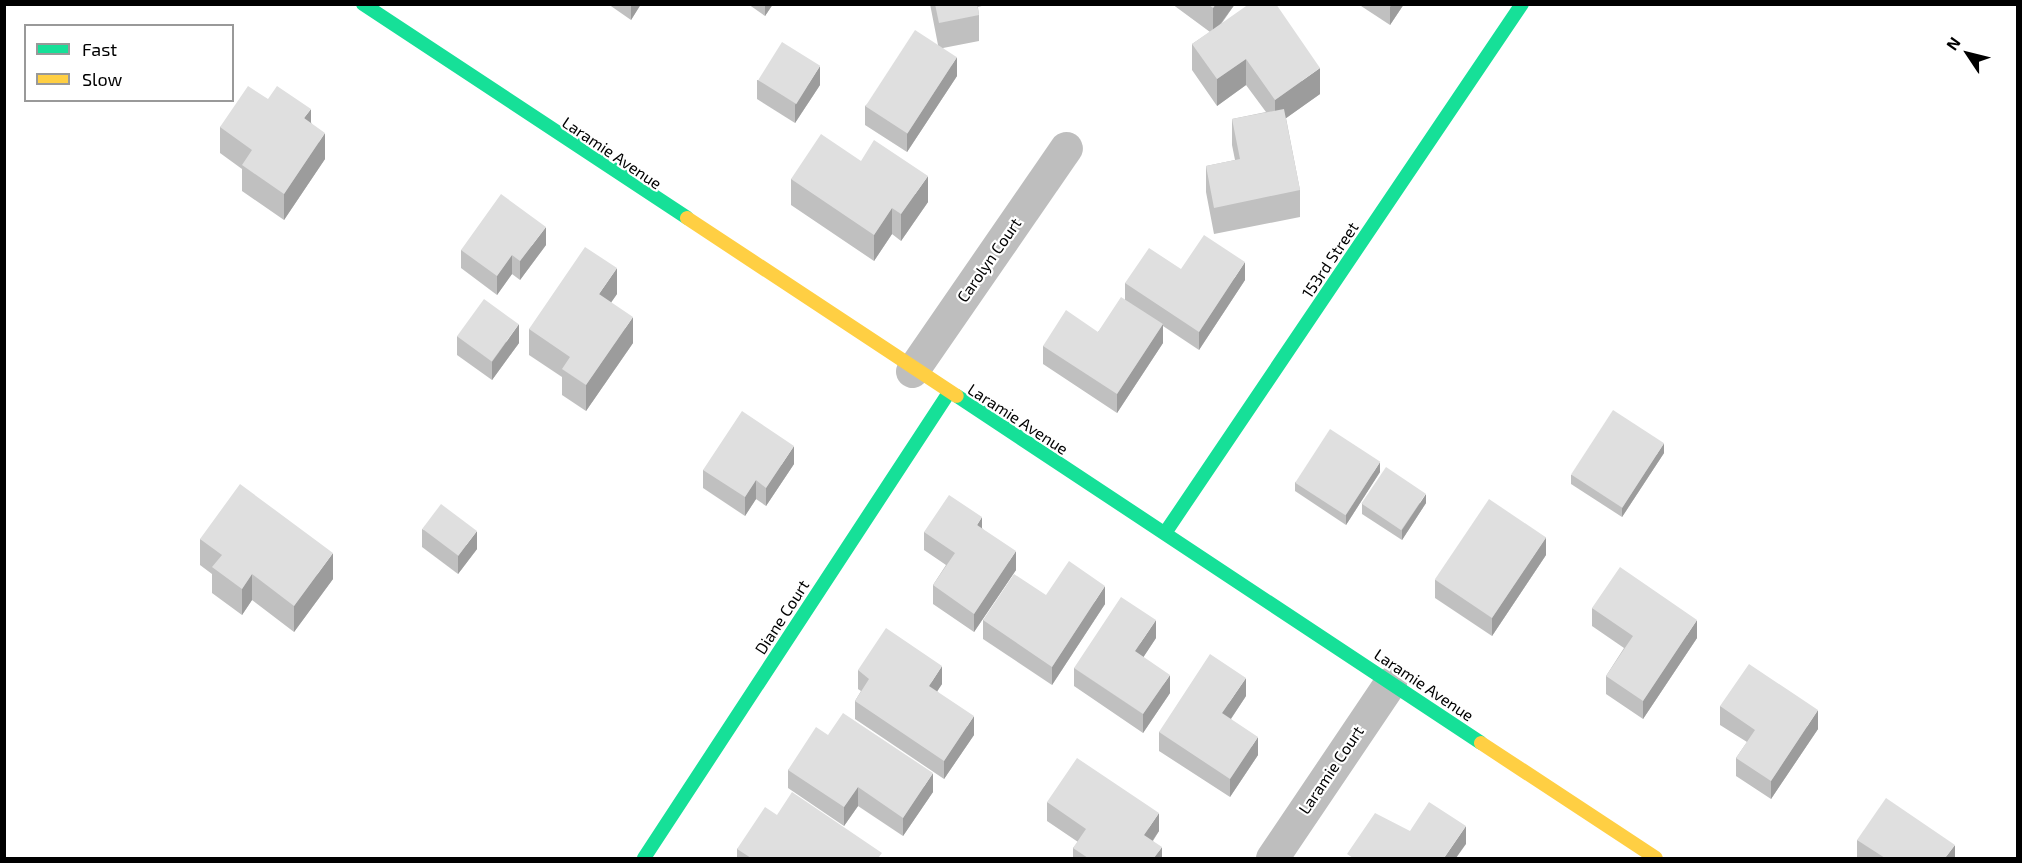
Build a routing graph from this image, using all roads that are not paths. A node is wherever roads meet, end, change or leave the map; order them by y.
1 (363, 4) edge
2 (1522, 4) edge
3 (1066, 148) dead end
4 (912, 371) junction
5 (948, 394) junction
6 (1165, 533) junction
7 (1390, 683) junction
8 (644, 858) edge
9 (1272, 858) edge
10 (1656, 858) edge

1 - 4 street, Laramie Avenue
2 - 6 street, 153rd Street
3 - 4 street, Carolyn Court
4 - 5 street, Laramie Avenue
5 - 6 street, Laramie Avenue
5 - 8 street, Diane Court
6 - 7 street, Laramie Avenue
7 - 9 street, Laramie Court
7 - 10 street, Laramie Avenue

